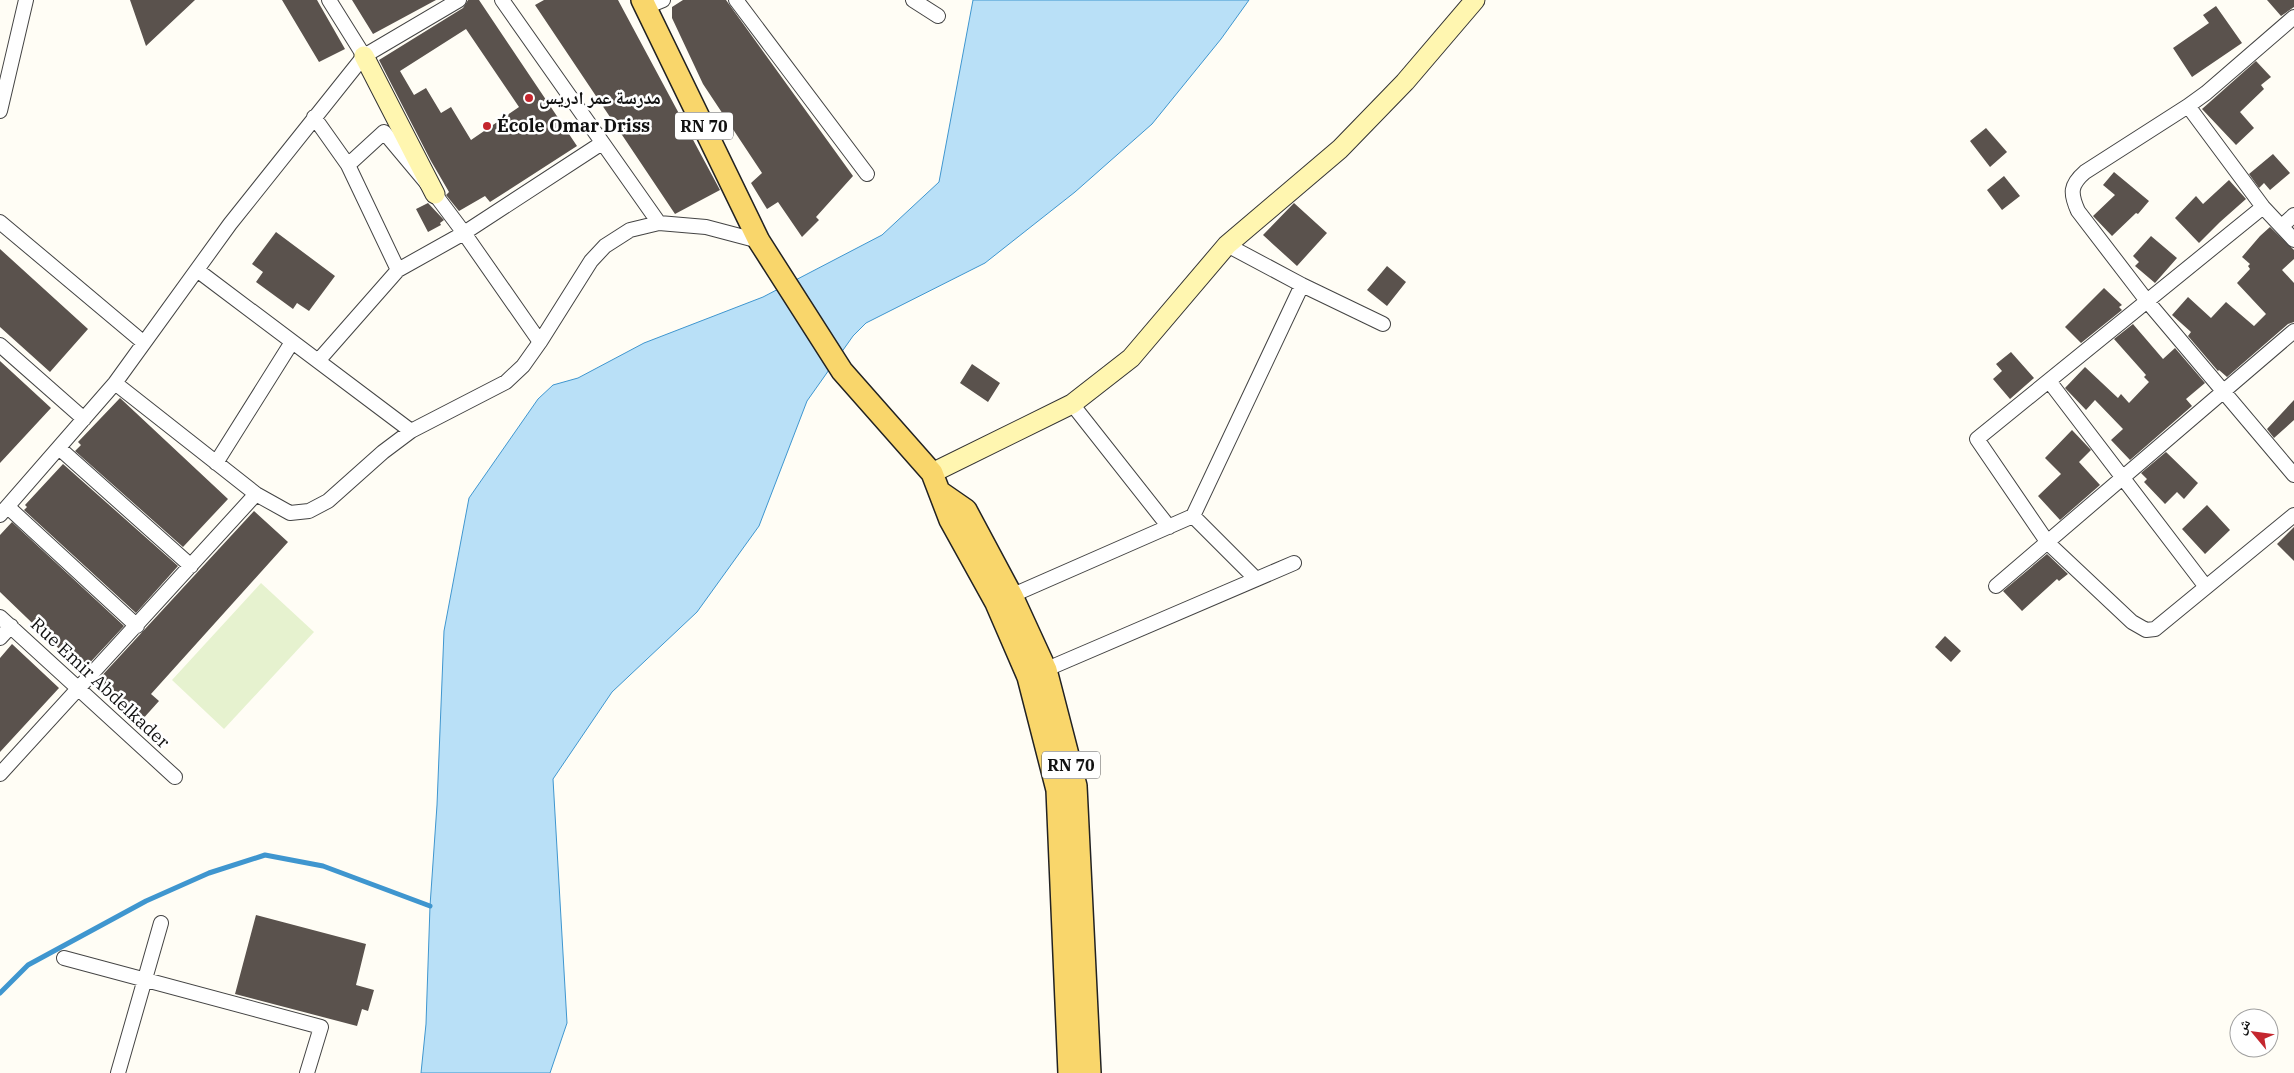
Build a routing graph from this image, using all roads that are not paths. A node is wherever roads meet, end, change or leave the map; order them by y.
1 (329, 0) edge
2 (459, 0) edge
3 (736, 0) edge
4 (913, 0) edge
5 (1475, 0) edge
6 (509, 2) edge
7 (650, 2) edge
8 (22, 3) edge
9 (938, 16) dead end
10 (2294, 17) edge
11 (364, 56) junction
12 (2188, 106) junction
13 (0, 111) edge
14 (314, 117) junction
15 (602, 143) junction
16 (348, 165) junction
17 (867, 174) dead end
18 (435, 194) junction
19 (2264, 207) junction
20 (2294, 215) edge
21 (0, 222) edge
22 (659, 223) junction
23 (2282, 226) junction
24 (464, 233) junction
25 (2294, 240) edge
26 (1227, 245) junction
27 (763, 247) junction
28 (197, 270) junction
29 (398, 270) junction
30 (1302, 285) junction
31 (2147, 302) junction
32 (1383, 324) dead end
33 (2294, 331) edge
34 (292, 342) junction
35 (540, 342) junction
36 (144, 343) junction
37 (0, 345) edge
38 (318, 361) junction
39 (2049, 381) junction
40 (116, 383) junction
41 (2224, 392) junction
42 (1072, 404) junction
43 (84, 419) junction
44 (411, 431) junction
45 (59, 448) junction
46 (216, 463) junction
47 (2294, 475) edge
48 (2123, 478) junction
49 (936, 483) junction
50 (256, 494) junction
51 (4, 511) edge
52 (1193, 516) junction
53 (2294, 516) edge
54 (1169, 527) junction
55 (2048, 542) junction
56 (1294, 563) dead end
57 (191, 566) junction
58 (1256, 579) junction
59 (1996, 586) dead end
60 (2206, 587) junction
61 (1004, 599) junction
62 (0, 617) edge
63 (10, 626) junction
64 (137, 626) junction
65 (0, 638) edge
66 (1037, 674) junction
67 (79, 690) junction
68 (0, 774) edge
69 (175, 777) dead end
70 (161, 923) dead end
71 (64, 958) dead end
72 (145, 980) junction
73 (1079, 1067) edge
74 (118, 1073) edge
75 (308, 1073) edge

1 - 11 street
2 - 11 street
3 - 17 street
4 - 9 street
5 - 26 main road
6 - 15 street
7 - 27 main road, RN 70
8 - 13 street
10 - 12 street
11 - 14 street
11 - 18 main road
12 - 19 street
12 - 31 street
14 - 16 street
14 - 28 street
15 - 22 street
15 - 24 street
16 - 18 street
16 - 29 street
18 - 24 street
19 - 23 street
19 - 31 street
20 - 23 street
21 - 36 street
22 - 27 street
22 - 35 street
23 - 25 street
24 - 29 street
24 - 35 street
26 - 30 street
26 - 42 main road
27 - 49 main road, RN 70
28 - 34 street
28 - 36 street
29 - 38 street
30 - 32 street
30 - 52 street
31 - 39 street
31 - 41 street
33 - 41 street
34 - 38 street
34 - 46 street
35 - 44 street
36 - 40 street
37 - 43 street
38 - 44 street
39 - 48 street
39 - 55 street
40 - 43 street
40 - 46 street
41 - 47 street
41 - 48 street
42 - 49 main road
42 - 54 street
43 - 45 street
44 - 50 street
45 - 51 street
45 - 57 street
46 - 50 street
48 - 55 street
48 - 60 street
49 - 61 main road, RN 70
50 - 57 street
51 - 64 street
52 - 54 street
52 - 58 street
53 - 60 street
54 - 61 street
55 - 59 street
55 - 60 street
56 - 58 street
57 - 64 street
58 - 66 street
61 - 66 main road, RN 70
62 - 63 street, Rue Emir Abdelkader
63 - 65 street
63 - 67 street, Rue Emir Abdelkader
64 - 67 street
66 - 73 main road, RN 70
67 - 68 street
67 - 69 street, Rue Emir Abdelkader
70 - 72 street
71 - 72 street
72 - 74 street
72 - 75 street

